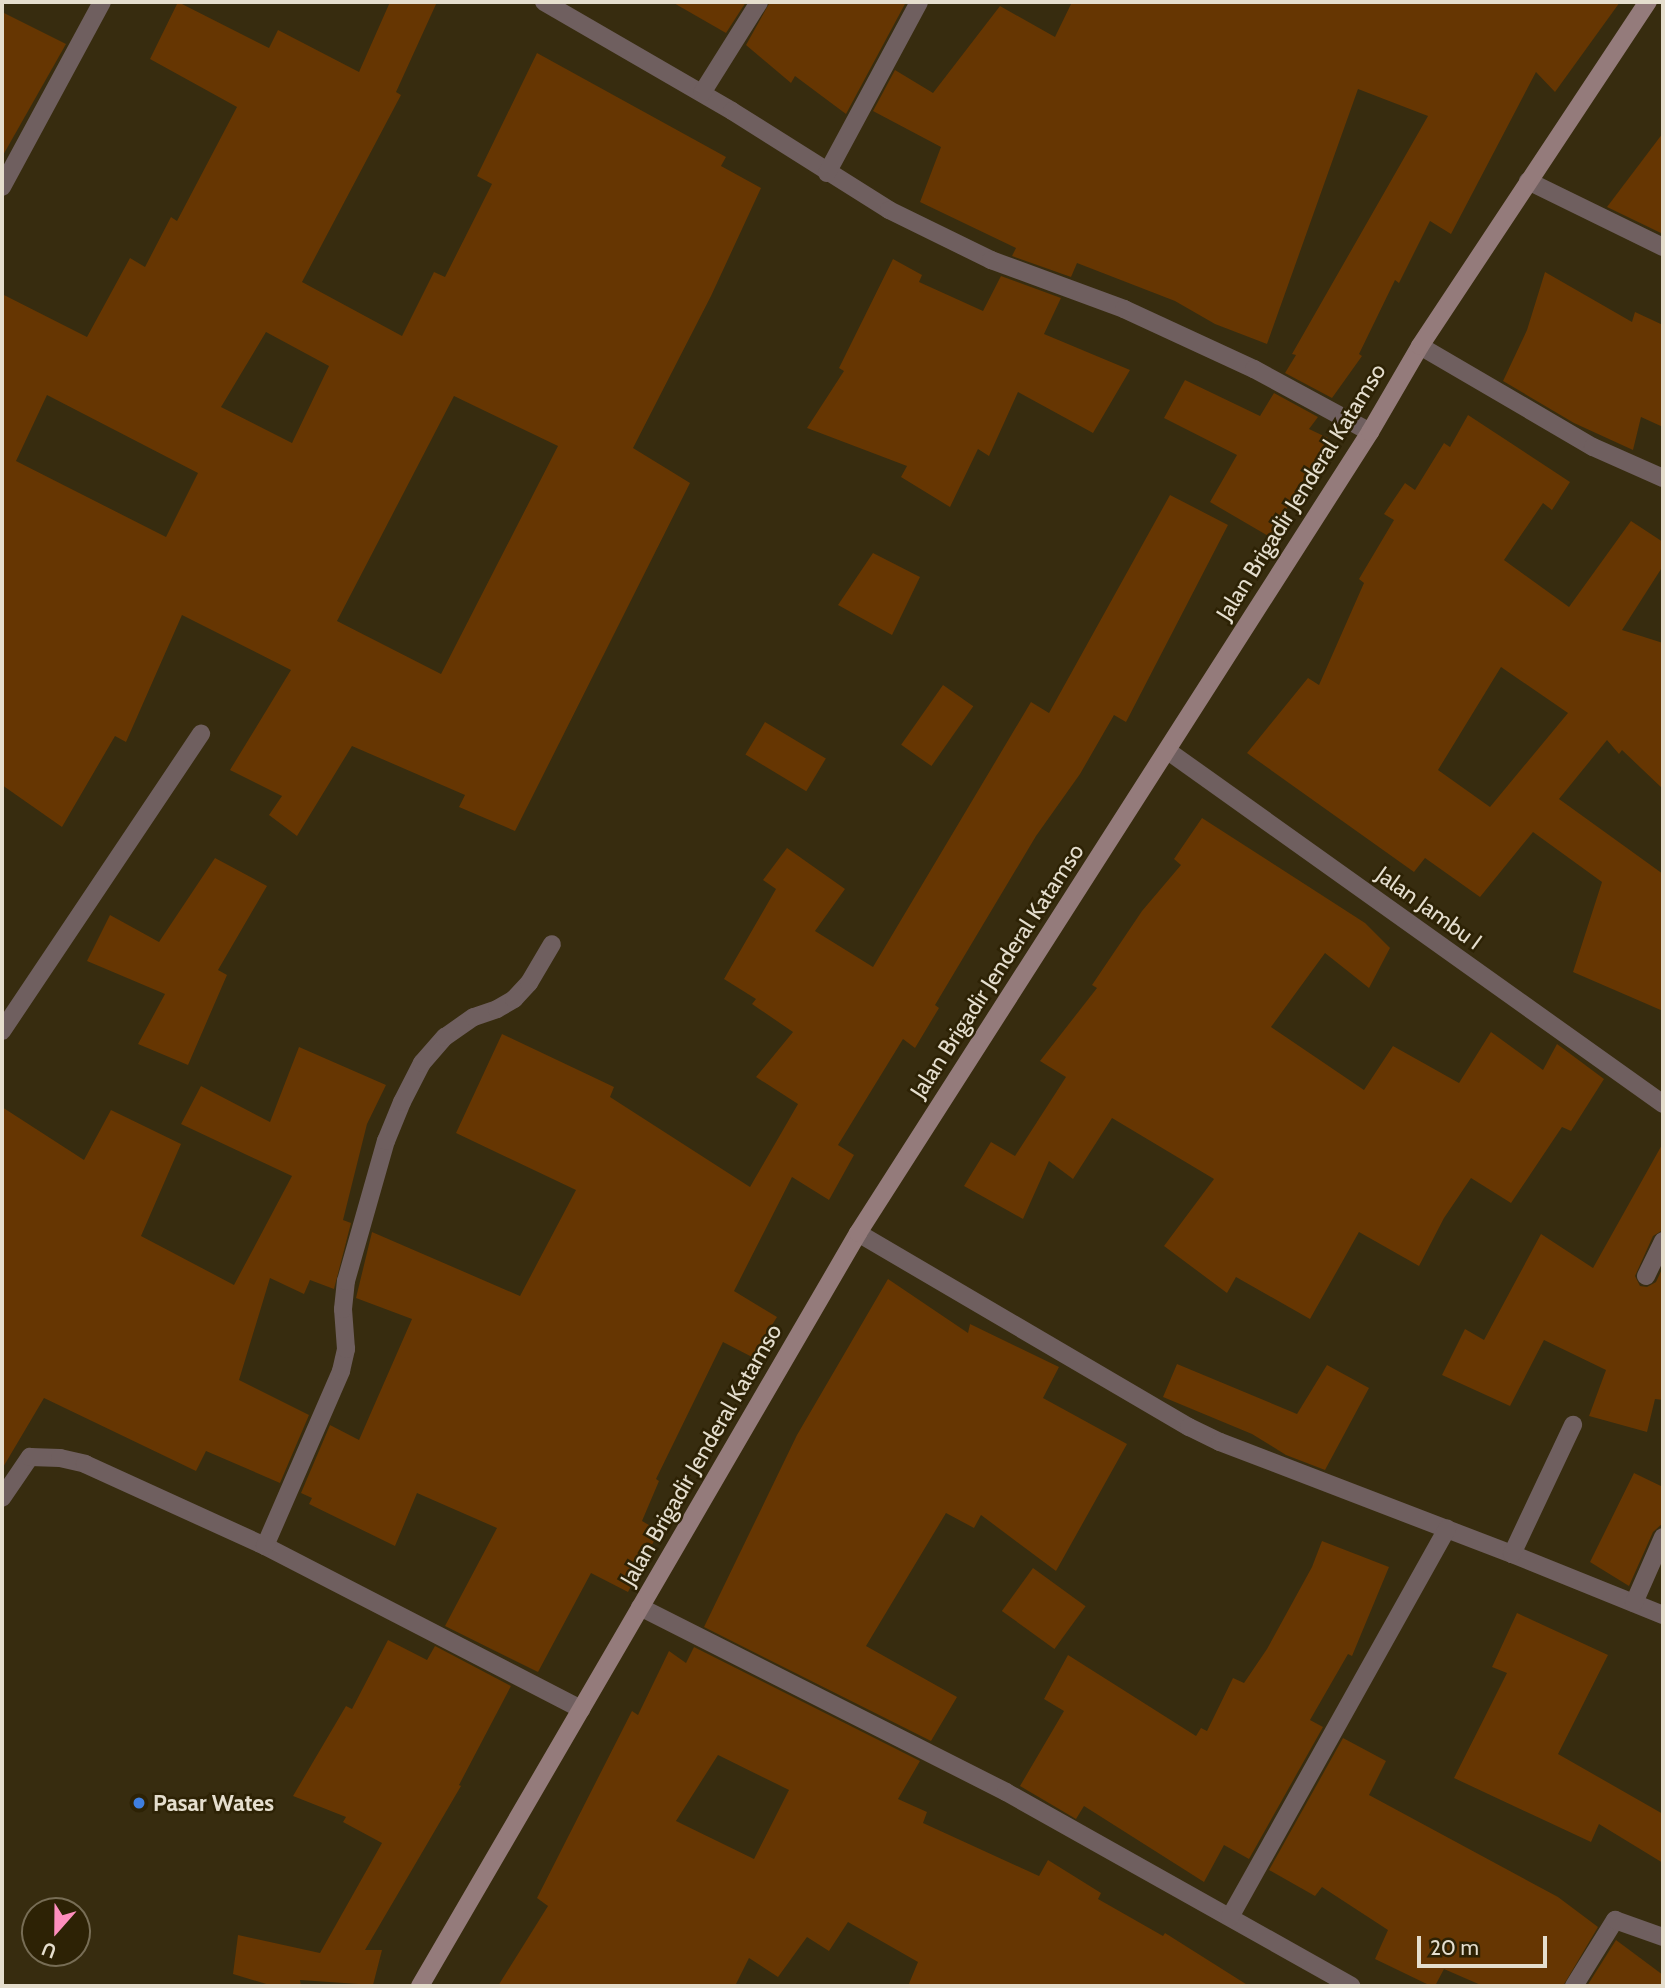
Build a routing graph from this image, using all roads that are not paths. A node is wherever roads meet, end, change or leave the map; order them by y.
1 (102, 2) edge
2 (544, 2) edge
3 (760, 2) edge
4 (919, 2) edge
5 (1648, 2) edge
6 (702, 93) junction
7 (827, 173) junction
8 (1528, 181) junction
9 (2, 187) edge
10 (1663, 247) edge
11 (1420, 346) junction
12 (1370, 432) junction
13 (1663, 478) edge
14 (201, 734) dead end
15 (1168, 751) junction
16 (552, 944) dead end
17 (2, 1031) edge
18 (1663, 1104) edge
19 (858, 1233) junction
20 (1663, 1241) edge
21 (1646, 1276) dead end
22 (1573, 1425) dead end
23 (2, 1498) edge
24 (1447, 1529) junction
25 (1663, 1537) edge
26 (265, 1546) junction
27 (1512, 1553) junction
28 (1634, 1603) junction
29 (640, 1607) junction
30 (1663, 1615) edge
31 (581, 1709) junction
32 (1230, 1917) junction
33 (1663, 1937) edge
34 (420, 1986) edge
35 (1351, 1986) edge
36 (1574, 1986) edge

1 - 9 street
2 - 6 street
3 - 6 street
4 - 7 street
5 - 8 main road, Jalan Brigadir Jenderal Katamso
6 - 7 street
7 - 12 street
8 - 10 street
8 - 11 main road, Jalan Brigadir Jenderal Katamso
11 - 12 main road, Jalan Brigadir Jenderal Katamso
11 - 13 street
12 - 15 main road, Jalan Brigadir Jenderal Katamso
14 - 17 street
15 - 18 street, Jalan Jambu I
15 - 19 main road, Jalan Brigadir Jenderal Katamso
16 - 26 street
19 - 24 street
19 - 29 main road, Jalan Brigadir Jenderal Katamso
20 - 21 street
22 - 27 street
23 - 26 street
24 - 27 street
24 - 32 street
25 - 28 street
26 - 31 street
27 - 28 street
28 - 30 street
29 - 31 main road, Jalan Brigadir Jenderal Katamso
29 - 32 street
31 - 34 main road, Jalan Brigadir Jenderal Katamso
32 - 35 street
33 - 36 street

